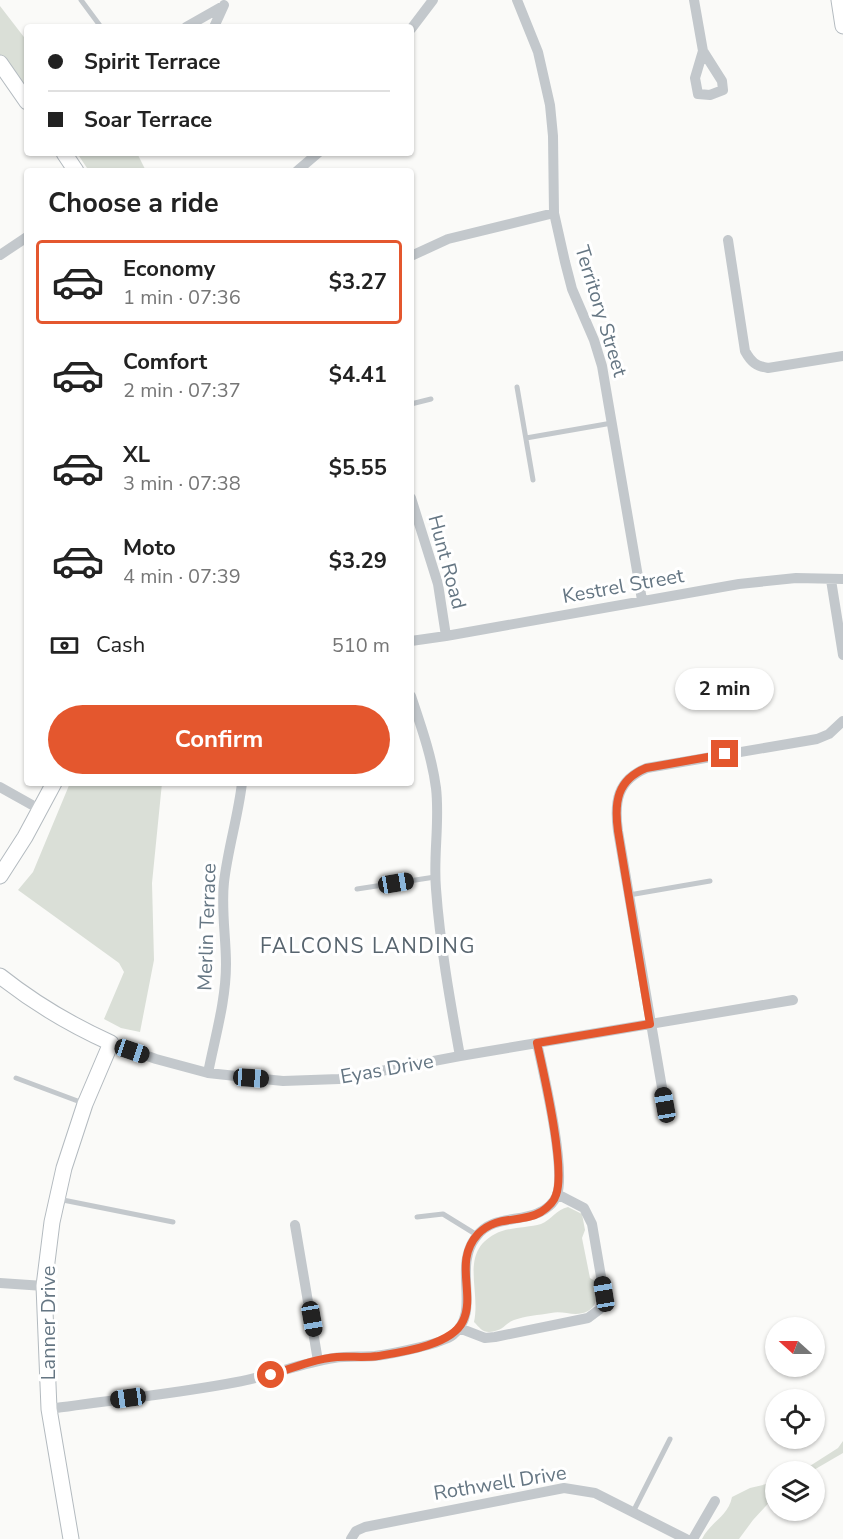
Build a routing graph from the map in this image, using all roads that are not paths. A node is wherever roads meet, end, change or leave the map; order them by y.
1 (81, 0) edge
2 (433, 0) edge
3 (517, 0) edge
4 (693, 0) edge
5 (838, 0) edge
6 (225, 3) edge
7 (99, 24) edge
8 (191, 24) edge
9 (215, 24) edge
10 (414, 25) edge
11 (843, 26) edge
12 (703, 51) dead end
13 (0, 63) edge
14 (24, 98) edge
15 (314, 156) edge
16 (300, 168) edge
17 (554, 213) junction
18 (24, 239) edge
19 (728, 240) dead end
20 (0, 255) edge
21 (414, 255) edge
22 (843, 356) edge
23 (517, 387) dead end
24 (431, 399) dead end
25 (414, 403) edge
26 (612, 423) junction
27 (526, 438) junction
28 (533, 480) dead end
29 (414, 520) edge
30 (837, 580) edge
31 (642, 600) junction
32 (446, 636) junction
33 (414, 640) edge
34 (843, 655) edge
35 (414, 705) edge
36 (843, 721) edge
37 (53, 786) edge
38 (242, 786) edge
39 (0, 787) edge
40 (41, 810) junction
41 (0, 876) edge
42 (435, 877) junction
43 (710, 881) dead end
44 (357, 890) dead end
45 (629, 895) junction
46 (0, 976) edge
47 (793, 1000) dead end
48 (650, 1024) junction
49 (111, 1043) junction
50 (537, 1043) junction
51 (460, 1056) junction
52 (208, 1073) junction
53 (16, 1078) dead end
54 (85, 1104) junction
55 (665, 1105) dead end
56 (557, 1194) junction
57 (56, 1199) junction
58 (417, 1217) dead end
59 (173, 1222) dead end
60 (296, 1225) dead end
61 (477, 1235) junction
62 (0, 1283) edge
63 (44, 1286) junction
64 (459, 1328) junction
65 (318, 1360) junction
66 (49, 1409) junction
67 (670, 1439) dead end
68 (715, 1501) dead end
69 (633, 1512) junction
70 (71, 1539) edge
71 (351, 1539) edge
72 (686, 1539) edge
73 (693, 1539) edge

1 - 7 lane
2 - 10 street
3 - 17 street, Territory Street
4 - 12 street
5 - 11 street
6 - 8 street
6 - 9 street
13 - 14 street
15 - 16 street
17 - 21 street
17 - 26 street, Territory Street
18 - 20 street
19 - 22 street
23 - 27 lane
24 - 25 lane
26 - 27 lane
26 - 31 street, Territory Street
27 - 28 lane
29 - 32 street, Hunt Road
30 - 31 street, Kestrel Street
30 - 34 street
31 - 32 street, Kestrel Street
32 - 33 street, Kestrel Street
35 - 42 street
36 - 45 street
37 - 40 street
38 - 52 street, Merlin Terrace
39 - 40 street
40 - 41 street
42 - 44 lane
42 - 51 street
43 - 45 lane
45 - 48 street
46 - 49 street, Eyas Drive
47 - 48 street, Eyas Drive
48 - 50 street, Eyas Drive
48 - 55 street
49 - 52 street, Eyas Drive
49 - 54 street, Lanner Drive
50 - 51 street, Eyas Drive
50 - 56 street
51 - 52 street, Eyas Drive
53 - 54 lane
54 - 57 street, Lanner Drive
56 - 61 street
56 - 64 street
57 - 59 lane
57 - 63 street, Lanner Drive
58 - 61 lane
60 - 65 street
61 - 64 street
62 - 63 street
63 - 66 street, Lanner Drive
64 - 65 street
65 - 66 street
66 - 70 street, Lanner Drive
67 - 69 lane
68 - 73 street
69 - 71 street, Rothwell Drive
69 - 72 street, Rothwell Drive

